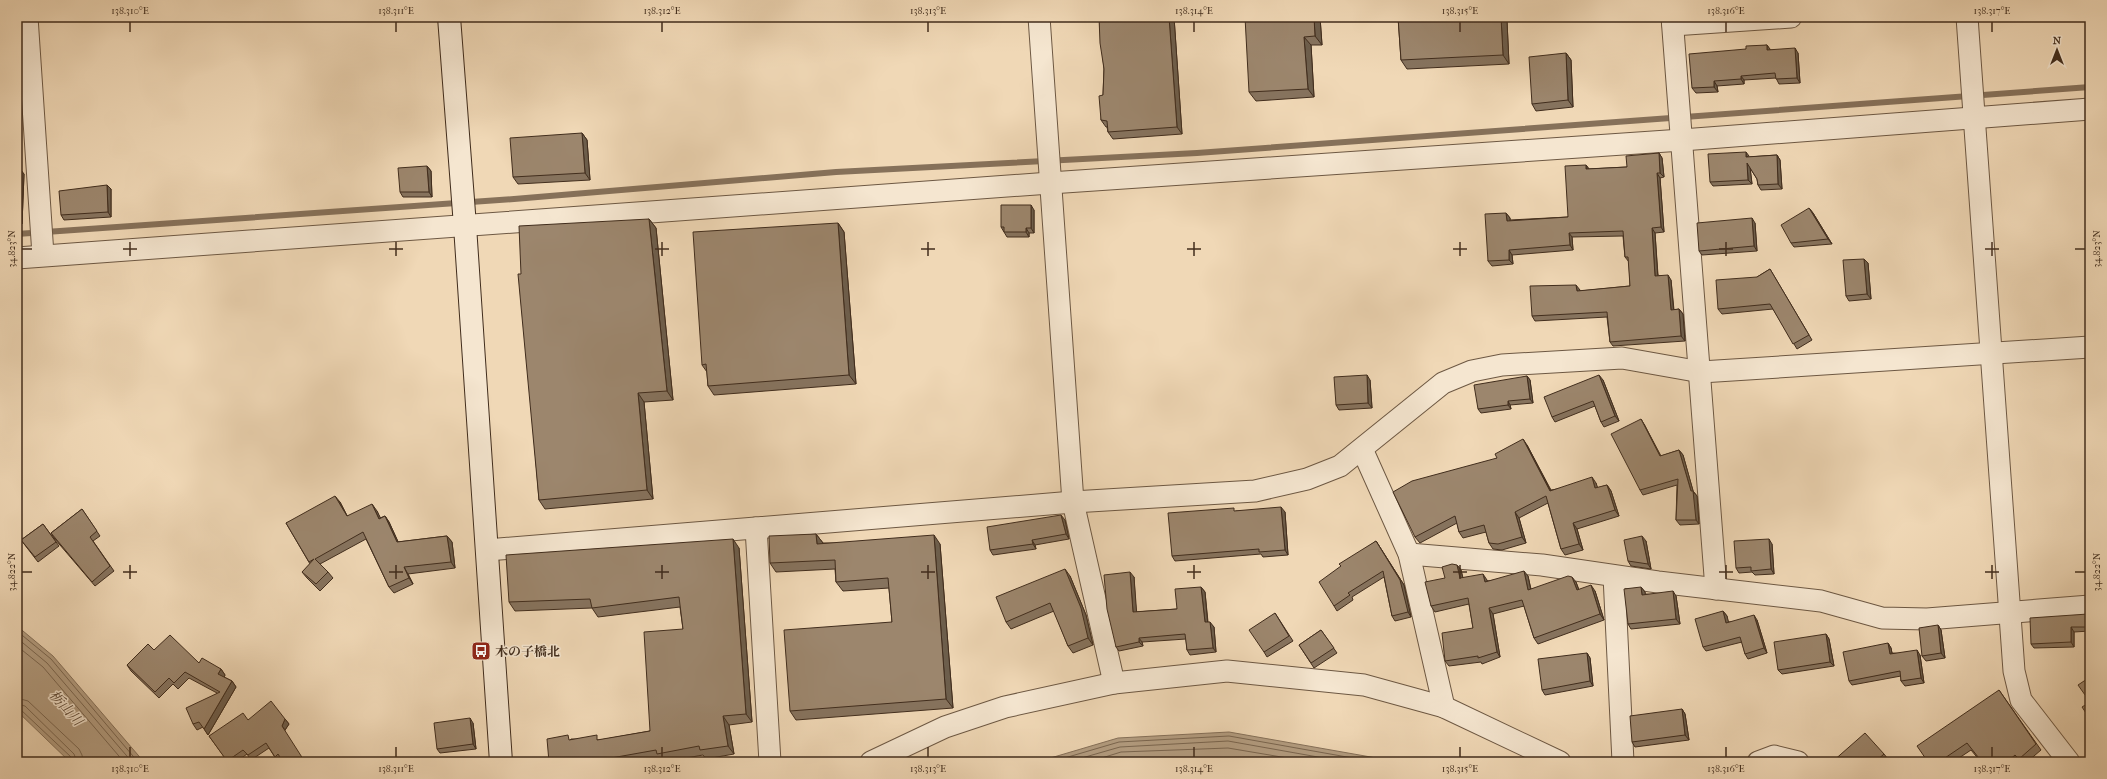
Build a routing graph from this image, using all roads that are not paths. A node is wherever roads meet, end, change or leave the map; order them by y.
1 (27, 17) edge
2 (449, 17) edge
3 (1040, 17) edge
4 (1792, 17) edge
5 (1967, 17) edge
6 (1672, 21) edge
7 (2090, 109) edge
8 (1974, 117) junction
9 (1682, 140) junction
10 (1050, 179) junction
11 (465, 226) junction
12 (43, 255) junction
13 (17, 258) edge
14 (2090, 347) edge
15 (1992, 353) junction
16 (1701, 372) junction
17 (1362, 449) junction
18 (1073, 502) junction
19 (756, 528) junction
20 (487, 550) junction
21 (1409, 554) junction
22 (1614, 576) junction
23 (1716, 589) junction
24 (2090, 606) edge
25 (2010, 612) junction
26 (1114, 683) junction
27 (1444, 707) junction
28 (501, 762) edge
29 (770, 762) edge
30 (871, 762) edge
31 (1560, 762) edge
32 (1623, 762) edge
33 (1758, 762) edge
34 (1798, 762) edge
35 (2069, 762) edge

1 - 12 street
2 - 11 street
3 - 10 street
4 - 6 street
5 - 8 street
6 - 9 street
7 - 8 street
8 - 9 street
8 - 15 street
9 - 10 street
9 - 16 street
10 - 11 street
10 - 18 street
11 - 12 street
11 - 20 street
12 - 13 street
14 - 15 street
15 - 16 street
15 - 25 street
16 - 17 street
16 - 23 street
17 - 18 street
17 - 21 street
18 - 19 street
18 - 26 street
19 - 20 street
19 - 29 street
20 - 28 street
21 - 22 street
21 - 27 street
22 - 23 street
22 - 32 street
23 - 25 street
24 - 25 street
25 - 35 street
26 - 27 street
26 - 30 street
27 - 31 street
33 - 34 street

